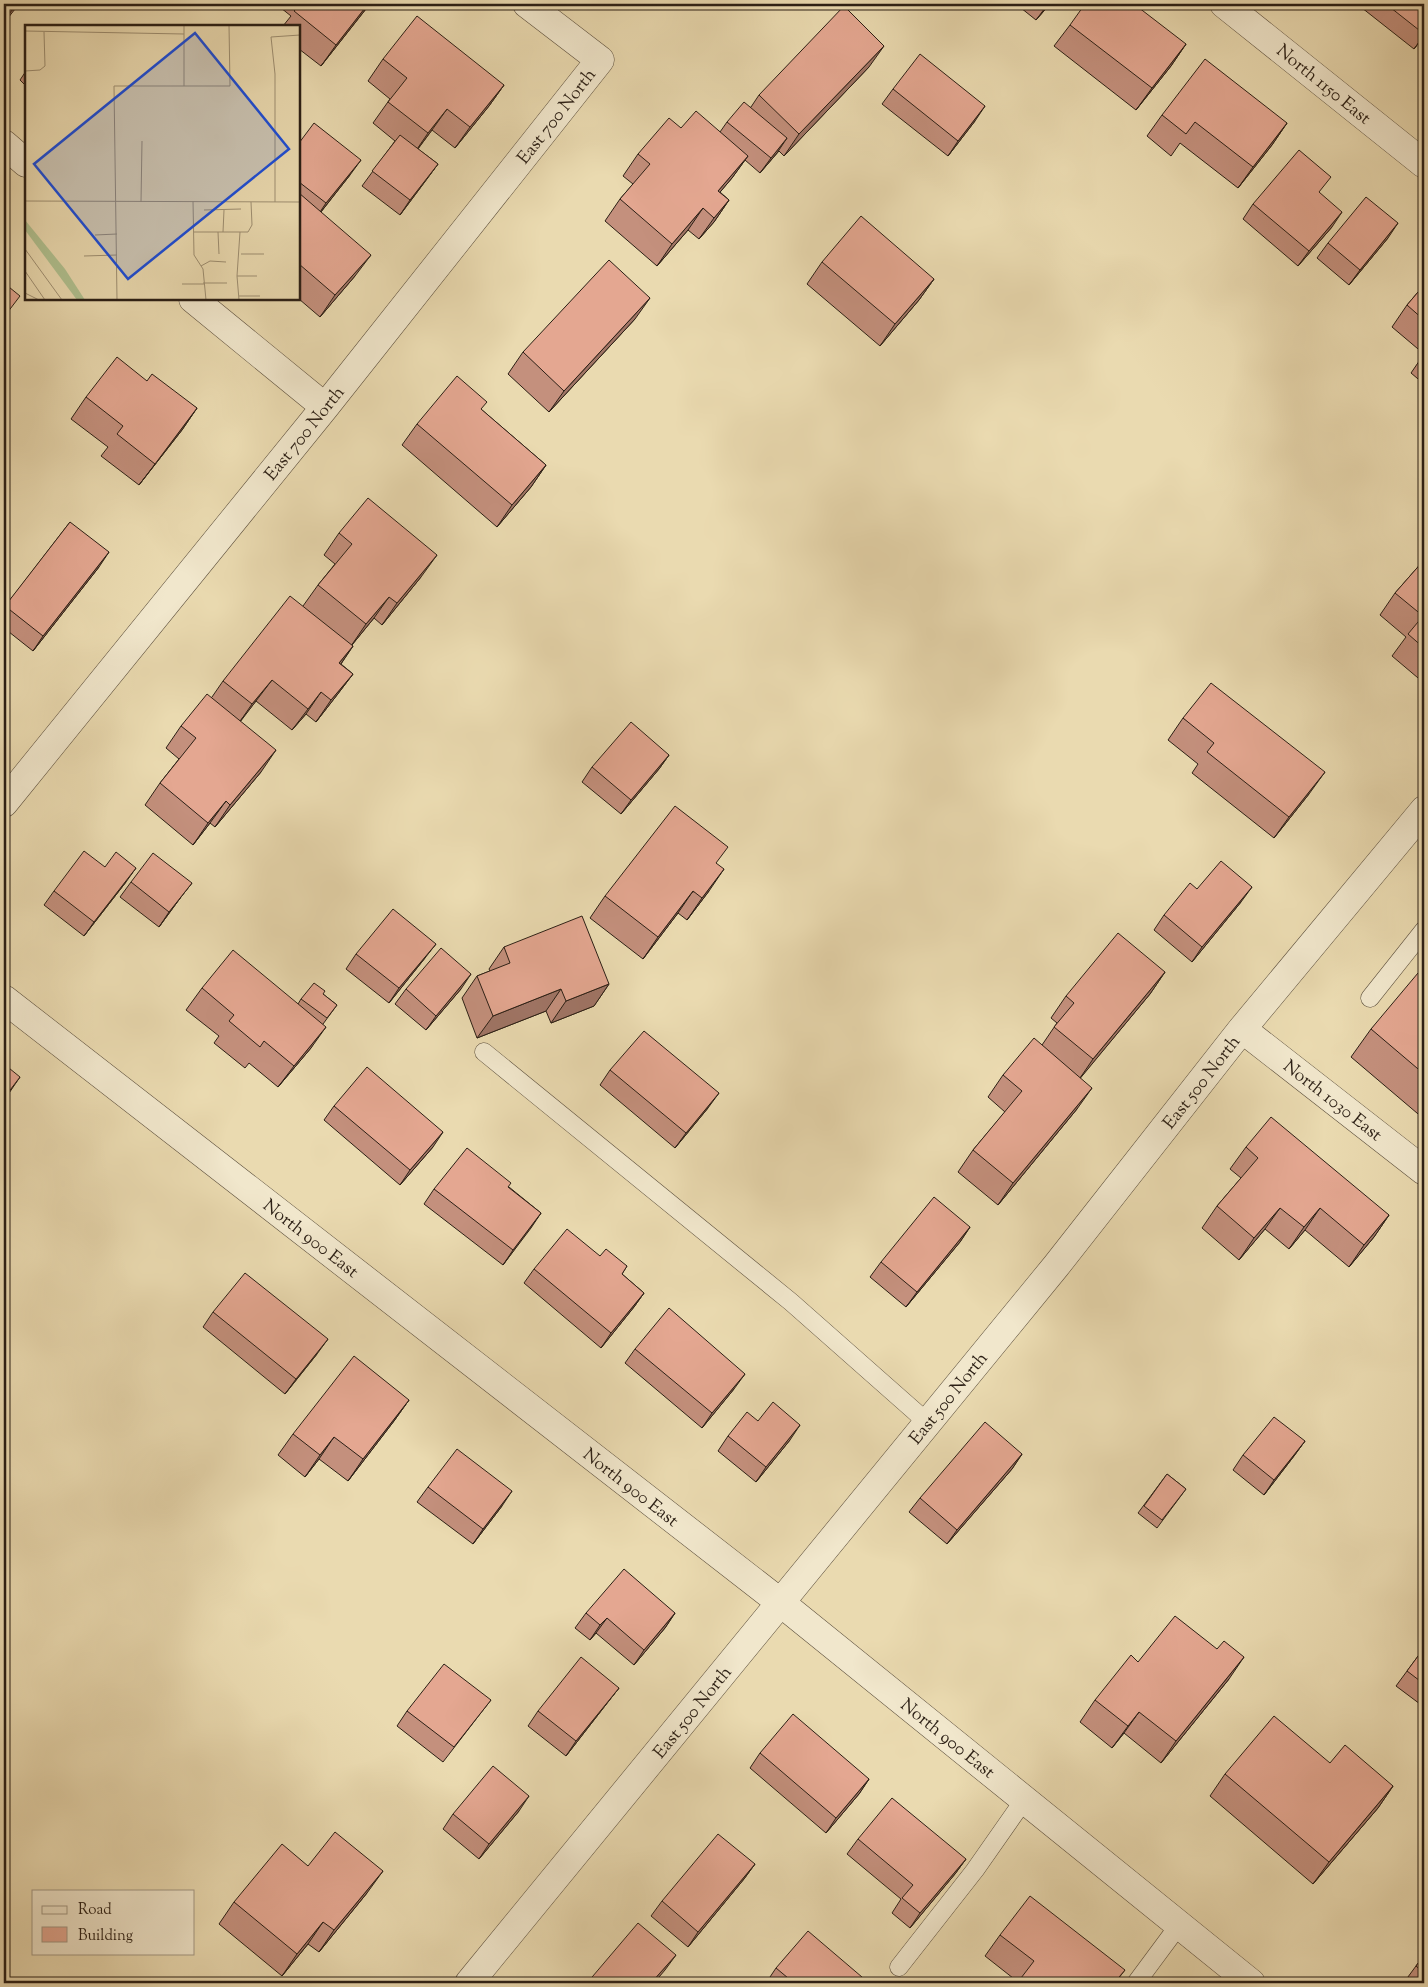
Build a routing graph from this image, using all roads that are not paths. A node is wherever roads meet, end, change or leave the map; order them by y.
1 (527, 4) edge
2 (1224, 4) edge
3 (4, 144) edge
4 (25, 162) edge
5 (1424, 164) edge
6 (194, 300) edge
7 (325, 407) junction
8 (4, 803) edge
9 (1424, 810) edge
10 (1424, 930) edge
11 (1370, 998) dead end
12 (4, 999) edge
13 (1242, 1029) junction
14 (484, 1052) dead end
15 (1424, 1171) edge
16 (928, 1423) junction
17 (781, 1603) junction
18 (1024, 1800) junction
19 (1179, 1925) junction
20 (899, 1967) dead end
21 (469, 1983) edge
22 (1136, 1983) edge
23 (1252, 1983) edge

1 - 7 street, East 700 North
2 - 5 street, North 1150 East
3 - 4 street
6 - 7 street
7 - 8 street, East 700 North
9 - 13 street, East 500 North
10 - 11 lane
12 - 17 street, North 900 East
13 - 15 street, North 1030 East
13 - 16 street, East 500 North
14 - 16 lane
16 - 17 street, East 500 North
17 - 18 street, North 900 East
17 - 21 street, East 500 North
18 - 19 street, North 900 East
18 - 20 lane
19 - 22 lane
19 - 23 street, North 900 East

